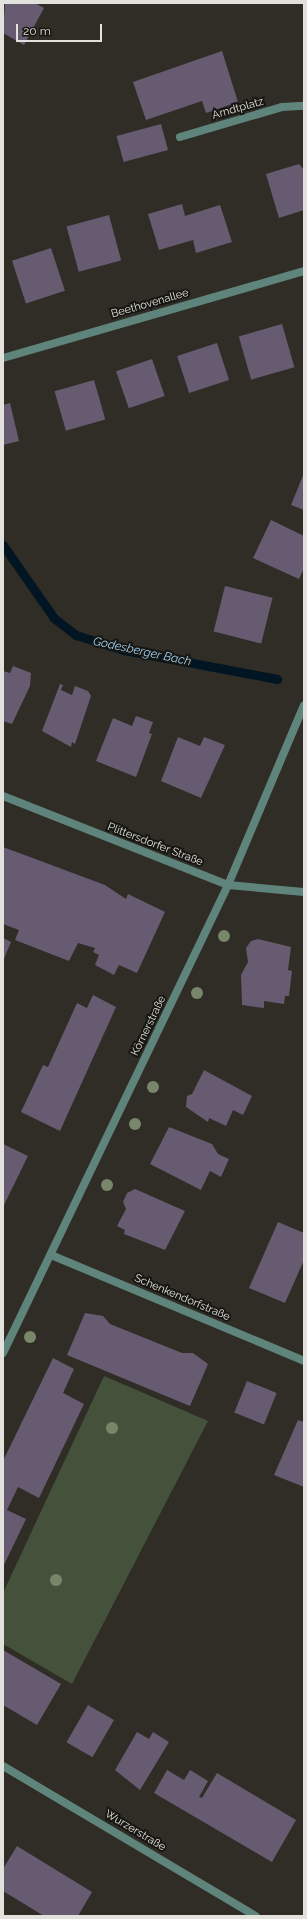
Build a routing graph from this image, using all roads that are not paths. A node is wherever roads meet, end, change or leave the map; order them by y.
1 (304, 106) edge
2 (180, 137) dead end
3 (304, 271) edge
4 (3, 358) edge
5 (304, 705) edge
6 (3, 796) edge
7 (228, 885) junction
8 (304, 892) edge
9 (51, 1255) junction
10 (3, 1353) edge
11 (304, 1360) edge
12 (3, 1766) edge
13 (256, 1916) edge

1 - 2 street, Arndtplatz
3 - 4 street, Beethovenallee
5 - 7 street, Körnerstraße
6 - 7 street, Plittersdorfer Straße
7 - 8 street, Plittersdorfer Straße
7 - 9 street, Körnerstraße
9 - 10 street, Körnerstraße
9 - 11 street, Schenkendorfstraße
12 - 13 street, Wurzerstraße

